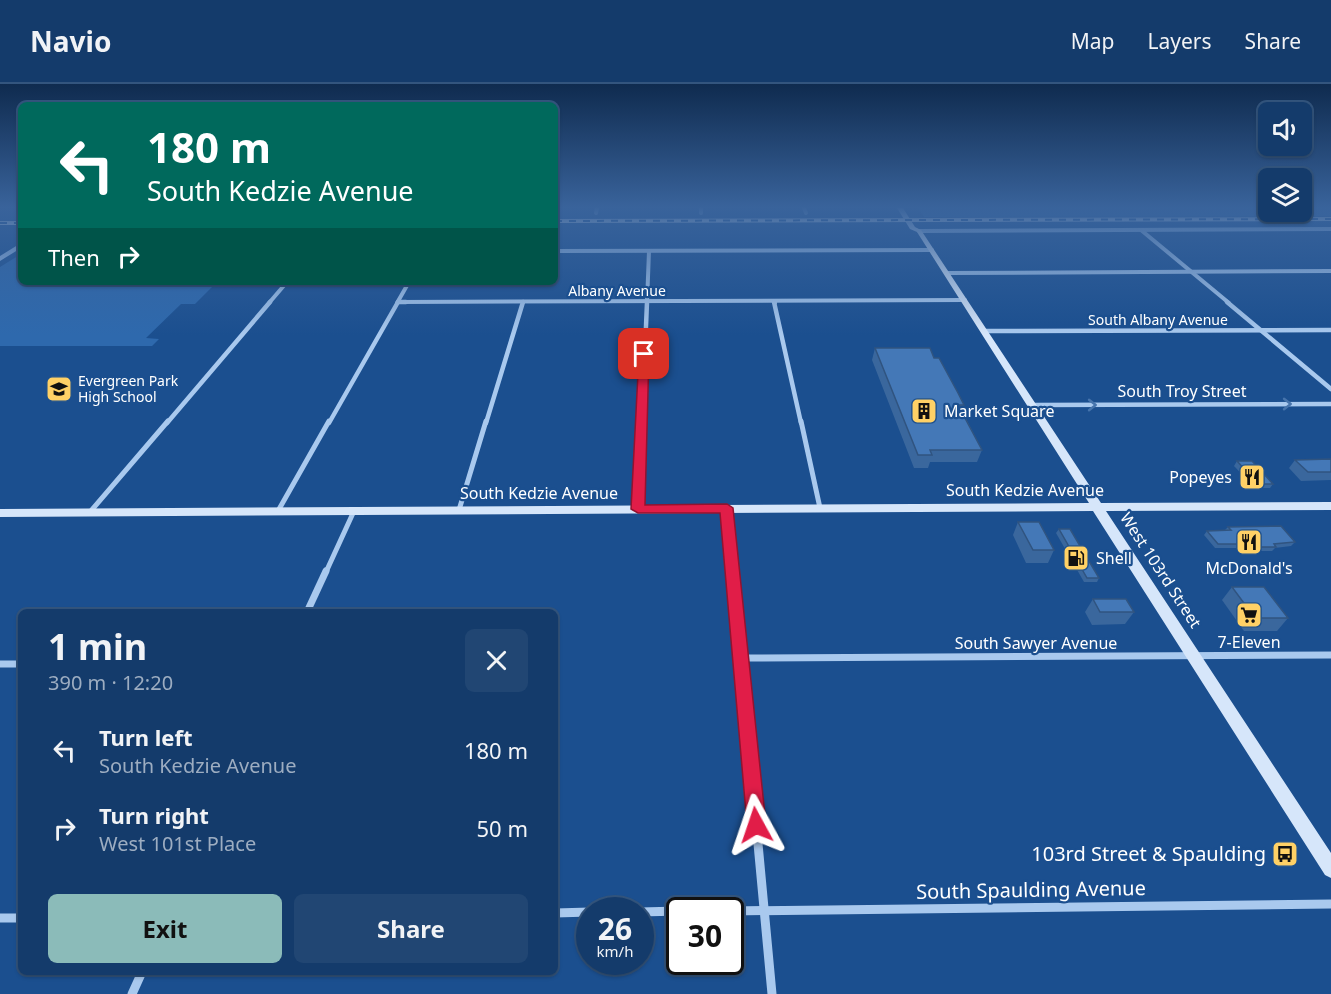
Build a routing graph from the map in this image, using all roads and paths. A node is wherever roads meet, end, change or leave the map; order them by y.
1 (739, 250) edge
2 (932, 250) edge
3 (1165, 250) edge
4 (558, 251) edge
5 (649, 251) junction
6 (1331, 271) edge
7 (1191, 272) junction
8 (947, 273) junction
9 (284, 285) edge
10 (408, 285) edge
11 (965, 300) junction
12 (398, 302) junction
13 (523, 302) junction
14 (647, 302) junction
15 (774, 302) junction
16 (1261, 330) junction
17 (1331, 330) edge
18 (985, 331) junction
19 (1331, 389) edge
20 (1331, 404) edge
21 (1034, 405) junction
22 (1099, 506) junction
23 (1331, 506) edge
24 (727, 508) junction
25 (820, 508) junction
26 (638, 509) junction
27 (459, 510) junction
28 (278, 511) junction
29 (354, 511) junction
30 (90, 512) junction
31 (0, 513) edge
32 (309, 609) edge
33 (1331, 655) edge
34 (1194, 656) junction
35 (741, 658) junction
36 (0, 664) edge
37 (18, 664) edge
38 (1331, 869) edge
39 (1331, 904) edge
40 (764, 910) junction
41 (744, 911) edge
42 (576, 912) edge
43 (558, 913) edge
44 (0, 918) edge
45 (18, 918) edge
46 (141, 975) edge
47 (132, 994) edge
48 (772, 994) edge

1 - 5 street
2 - 8 main road, West 103rd Street
3 - 7 street
4 - 5 street
5 - 14 street
6 - 7 street
7 - 8 street
7 - 16 street
8 - 11 main road, West 103rd Street
9 - 30 street
10 - 12 street
11 - 15 street, Albany Avenue
11 - 18 main road, West 103rd Street
12 - 13 street, Albany Avenue
12 - 28 street
13 - 14 street, Albany Avenue
13 - 27 street
14 - 15 street, Albany Avenue
14 - 26 street
15 - 25 street
16 - 17 street, South Albany Avenue
16 - 18 street, South Albany Avenue
16 - 19 street
18 - 21 main road, West 103rd Street
21 -> 20 street, South Troy Street
21 - 22 main road, West 103rd Street
22 - 23 main road, South Kedzie Avenue
22 - 25 main road, South Kedzie Avenue
22 - 34 main road, West 103rd Street
24 - 25 main road, South Kedzie Avenue
24 - 26 main road, South Kedzie Avenue
24 - 35 street
26 - 27 main road, South Kedzie Avenue
27 - 29 main road, South Kedzie Avenue
28 - 29 main road, South Kedzie Avenue
28 - 30 main road, South Kedzie Avenue
29 - 32 street
30 - 31 main road, South Kedzie Avenue
33 - 34 street, South Sawyer Avenue
34 - 35 street, South Sawyer Avenue
34 - 38 main road, West 103rd Street
35 - 40 street
36 - 37 street
39 - 40 street, South Spaulding Avenue
40 - 41 street, South Spaulding Avenue
40 - 48 street
42 - 43 street
44 - 45 street
46 - 47 street

